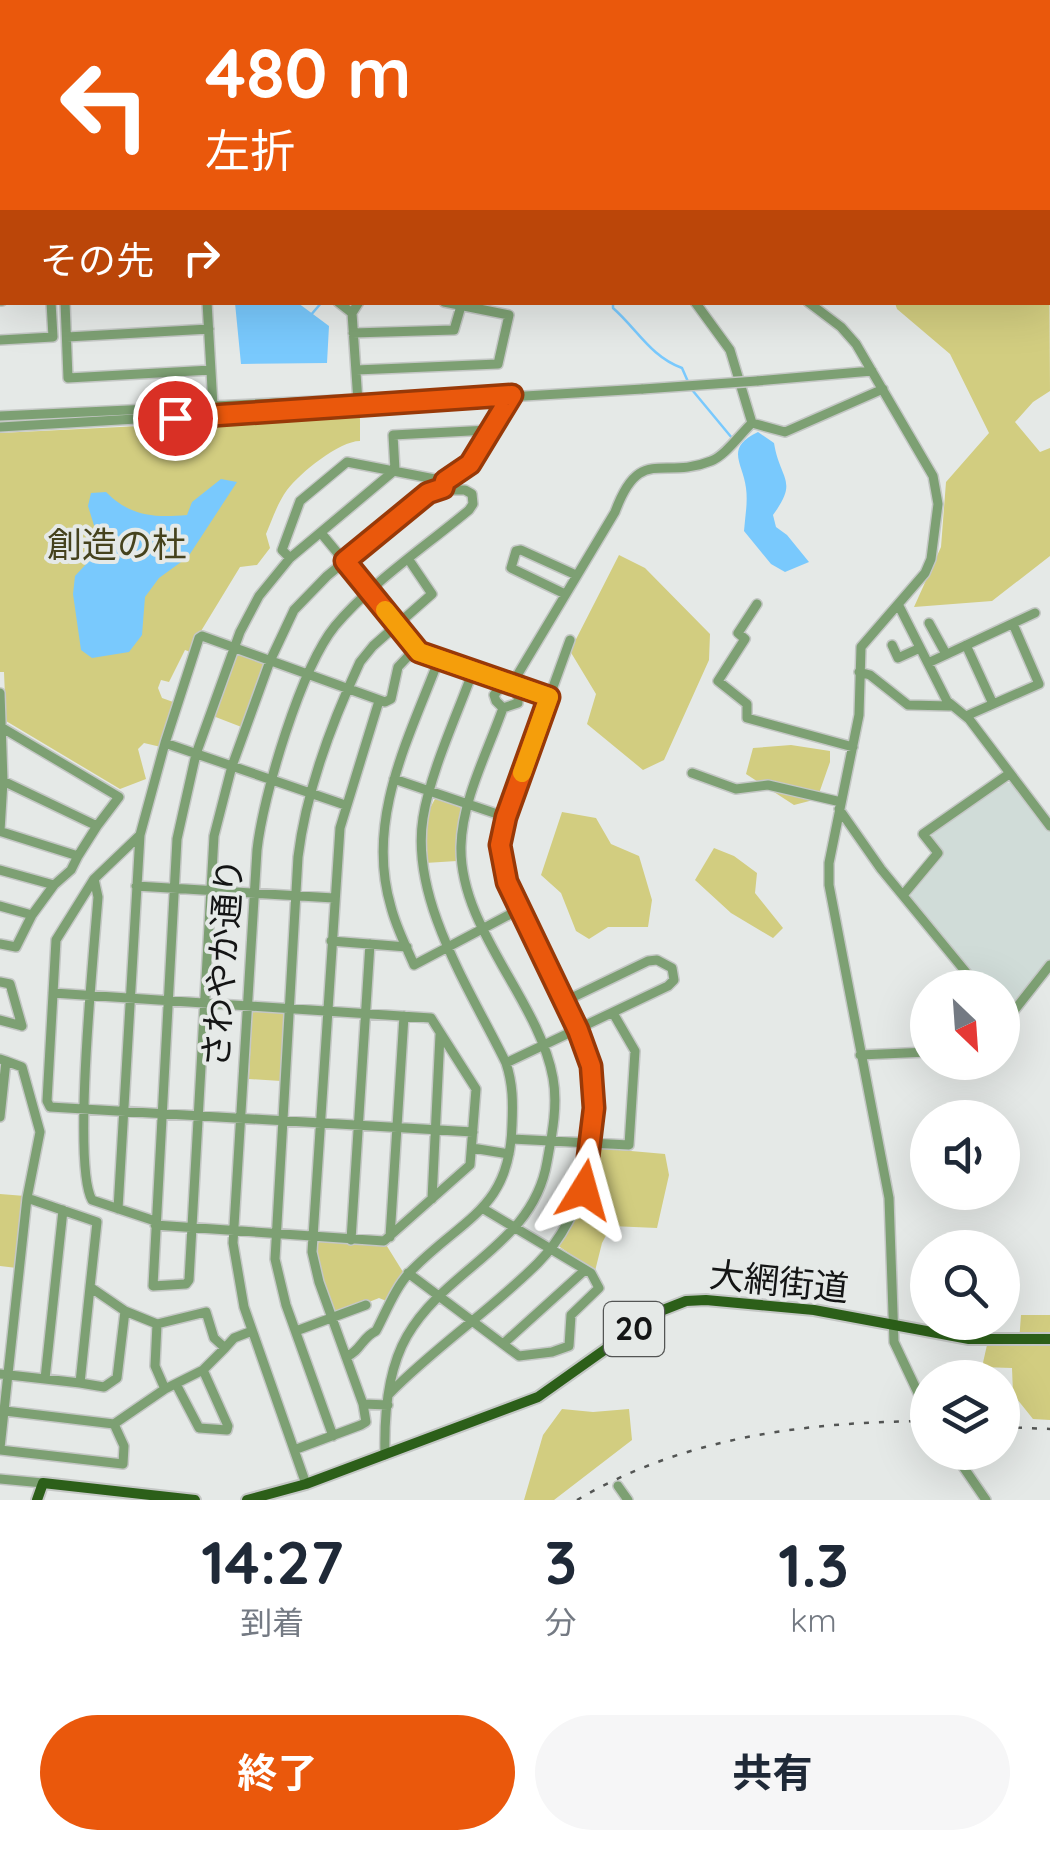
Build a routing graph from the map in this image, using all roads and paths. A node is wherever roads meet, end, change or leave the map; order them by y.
1 (50, 305) edge
2 (65, 305) edge
3 (207, 305) edge
4 (342, 305) edge
5 (357, 305) edge
6 (456, 305) edge
7 (698, 305) edge
8 (812, 305) edge
9 (460, 306) junction
10 (352, 314) junction
11 (208, 328) junction
12 (353, 332) junction
13 (67, 337) junction
14 (0, 340) edge
15 (211, 370) junction
16 (356, 370) junction
17 (872, 371) junction
18 (883, 389) junction
19 (510, 395) junction
20 (358, 402) junction
21 (213, 406) junction
22 (0, 416) edge
23 (752, 423) junction
24 (0, 428) edge
25 (489, 430) junction
26 (394, 470) junction
27 (444, 485) junction
28 (321, 532) junction
29 (290, 558) junction
30 (409, 560) junction
31 (345, 561) junction
32 (576, 575) junction
33 (371, 592) junction
34 (565, 594) junction
35 (757, 604) dead end
36 (899, 606) junction
37 (1035, 613) dead end
38 (930, 623) dead end
39 (397, 624) junction
40 (1013, 624) junction
41 (570, 640) dead end
42 (892, 645) dead end
43 (966, 645) junction
44 (235, 648) junction
45 (416, 648) junction
46 (920, 648) junction
47 (946, 654) junction
48 (438, 658) junction
49 (270, 661) junction
50 (928, 663) junction
51 (473, 671) junction
52 (859, 672) junction
53 (309, 674) junction
54 (512, 684) junction
55 (348, 688) junction
56 (0, 693) edge
57 (549, 697) junction
58 (380, 701) junction
59 (993, 704) junction
60 (951, 706) junction
61 (504, 708) junction
62 (966, 716) junction
63 (1, 727) edge
64 (165, 743) junction
65 (852, 753) junction
66 (196, 754) junction
67 (232, 766) junction
68 (692, 773) dead end
69 (1010, 774) junction
70 (394, 779) junction
71 (271, 780) junction
72 (3, 781) junction
73 (430, 792) junction
74 (311, 794) junction
75 (345, 805) junction
76 (840, 806) junction
77 (468, 807) junction
78 (506, 817) junction
79 (96, 826) junction
80 (1050, 826) edge
81 (1, 832) edge
82 (140, 835) junction
83 (78, 856) junction
84 (0, 870) edge
85 (94, 879) junction
86 (54, 885) junction
87 (136, 886) junction
88 (174, 888) junction
89 (212, 891) junction
90 (254, 893) junction
91 (903, 895) junction
92 (296, 896) junction
93 (334, 898) junction
94 (0, 906) edge
95 (520, 909) junction
96 (32, 916) junction
97 (484, 928) junction
98 (331, 941) junction
99 (0, 944) edge
100 (370, 944) junction
101 (450, 946) junction
102 (407, 947) junction
103 (1050, 966) edge
104 (964, 970) edge
105 (0, 982) edge
106 (53, 993) junction
107 (92, 996) junction
108 (130, 998) junction
109 (168, 1000) junction
110 (565, 1002) junction
111 (1020, 1002) edge
112 (206, 1003) junction
113 (248, 1006) junction
114 (289, 1008) junction
115 (327, 1011) junction
116 (613, 1012) junction
117 (366, 1014) junction
118 (404, 1016) junction
119 (0, 1020) edge
120 (578, 1030) junction
121 (441, 1032) junction
122 (543, 1046) junction
123 (910, 1053) edge
124 (860, 1054) junction
125 (3, 1060) edge
126 (506, 1063) junction
127 (85, 1109) junction
128 (123, 1111) junction
129 (161, 1113) junction
130 (197, 1116) junction
131 (0, 1117) edge
132 (240, 1118) junction
133 (282, 1120) junction
134 (320, 1123) junction
135 (358, 1125) junction
136 (397, 1127) junction
137 (436, 1130) junction
138 (473, 1132) junction
139 (512, 1139) junction
140 (550, 1141) junction
141 (591, 1145) junction
142 (472, 1148) junction
143 (510, 1154) junction
144 (27, 1198) junction
145 (432, 1199) junction
146 (482, 1208) junction
147 (118, 1209) junction
148 (64, 1210) junction
149 (155, 1223) junction
150 (516, 1228) junction
151 (194, 1229) junction
152 (233, 1232) junction
153 (275, 1235) junction
154 (390, 1237) junction
155 (313, 1238) junction
156 (351, 1240) junction
157 (550, 1249) junction
158 (585, 1270) junction
159 (408, 1273) junction
160 (90, 1287) junction
161 (439, 1296) junction
162 (366, 1305) dead end
163 (125, 1311) junction
164 (331, 1318) junction
165 (472, 1320) junction
166 (158, 1324) junction
167 (891, 1324) junction
168 (252, 1331) junction
169 (296, 1332) junction
170 (1050, 1338) edge
171 (504, 1344) junction
172 (226, 1348) junction
173 (346, 1357) junction
174 (204, 1370) junction
175 (5, 1374) edge
176 (910, 1377) edge
177 (44, 1379) junction
178 (80, 1383) junction
179 (170, 1387) junction
180 (389, 1400) junction
181 (363, 1404) junction
182 (4, 1411) junction
183 (114, 1424) junction
184 (334, 1436) junction
185 (0, 1449) edge
186 (294, 1450) junction
187 (385, 1455) junction
188 (965, 1470) edge
189 (0, 1479) edge
190 (44, 1483) junction
191 (306, 1484) junction
192 (118, 1496) edge
193 (37, 1500) edge
194 (195, 1500) edge
195 (247, 1500) edge
196 (618, 1500) edge
197 (628, 1500) edge
198 (986, 1500) edge

1 - 14 street
2 - 13 street
3 - 11 street
4 - 10 street
5 - 10 street
6 - 9 street
7 - 23 street
8 - 17 street
9 - 12 street
9 - 16 street
10 - 12 street
11 - 13 street
11 - 15 street
12 - 16 street
13 - 15 street
15 - 21 street
16 - 20 street
17 - 18 street
17 - 19 street, bridge
18 - 23 street
18 - 36 street
19 - 20 street
19 - 25 street
20 - 21 street
20 - 24 street
21 - 22 street
23 - 32 street
25 - 26 street
25 - 27 street
26 - 27 street
26 - 28 street
26 - 29 street
27 - 30 street, さわやか通り
27 - 31 street
28 - 29 street
28 - 31 street
29 - 44 street
30 - 33 street, さわやか通り
30 - 39 street
31 - 33 street
31 - 49 street
32 - 34 street
32 - 34 street
33 - 39 street
33 - 53 street, さわやか通り
34 - 54 street
35 - 65 street
36 - 46 street
36 - 52 street
37 - 40 street
38 - 47 street
39 - 45 street
39 - 55 street
40 - 43 street
40 - 59 street
41 - 57 street
42 - 46 street
43 - 47 street
43 - 59 street
44 - 49 street
44 - 64 street
44 - 66 street
45 - 48 street
45 - 58 street
46 - 50 street
47 - 50 street
48 - 51 street
48 - 70 street
49 - 53 street
49 - 67 street
50 - 60 street
51 - 54 street
51 - 73 street
52 - 60 street
52 - 65 street
53 - 55 street
53 - 71 street, さわやか通り
54 - 57 street
54 - 61 street
54 - 61 street
55 - 58 street
55 - 74 street
56 - 63 street
57 - 78 street
58 - 75 street
59 - 62 street
60 - 62 street
61 - 77 street
62 - 69 street
63 - 72 street
63 - 79 street
64 - 66 street
64 - 82 street
65 - 76 street
66 - 67 street
66 - 88 street
67 - 71 street
67 - 89 street
68 - 76 street
69 - 80 street
69 - 91 street
70 - 73 street
70 - 102 street
71 - 74 street
71 - 90 street, さわやか通り
72 - 79 street
72 - 81 street
73 - 77 street
73 - 101 street
74 - 75 street
74 - 92 street
75 - 93 street
76 - 91 street
76 - 124 street
77 - 78 street
77 - 97 street
78 - 95 street
79 - 83 street
81 - 83 street
82 - 85 street
82 - 87 street
83 - 86 street
84 - 86 street
85 - 106 street
85 - 107 street
86 - 96 street
87 - 88 street
87 - 108 street
88 - 89 street
88 - 109 street
89 - 90 street
89 - 112 street
90 - 92 street
90 - 113 street, さわやか通り
91 - 104 street
92 - 93 street
92 - 114 street
93 - 98 street
94 - 96 street
95 - 97 street
95 - 110 street
96 - 99 street
97 - 101 street
97 - 122 street
98 - 100 street
98 - 115 street
100 - 102 street
100 - 117 street
101 - 102 street
101 - 126 street
103 - 111 street
105 - 119 street
106 - 107 street
106 - 127 street
107 - 108 street
107 - 127 street
108 - 109 street
108 - 128 street
109 - 112 street
109 - 129 street
110 - 116 street
110 - 120 street
112 - 113 street
112 - 130 street
113 - 114 street
113 - 132 street, さわやか通り
114 - 115 street
114 - 133 street
115 - 117 street
115 - 134 street
116 - 120 street
116 - 141 street
117 - 118 street
117 - 135 street
118 - 121 street
118 - 136 street
120 - 122 street
120 - 141 street
121 - 137 street
121 - 138 street
122 - 126 street
122 - 140 street
123 - 124 street
124 - 167 street
125 - 131 street
125 - 144 street
126 - 139 street
127 - 128 street
127 - 147 street
128 - 129 street
128 - 147 street
129 - 130 street
129 - 149 street
130 - 132 street
130 - 151 street
132 - 133 street
132 - 152 street, さわやか通り
133 - 134 street
133 - 153 street
134 - 135 street
134 - 155 street
135 - 136 street
135 - 156 street
136 - 137 street
136 - 154 street
137 - 138 street
137 - 145 street
138 - 142 street
139 - 140 street
139 - 143 street
140 - 141 street
140 - 150 street
141 - 157 street
142 - 143 street
142 - 145 street
143 - 146 street
144 - 148 street
144 - 175 street
145 - 154 street
146 - 150 street
146 - 159 street
147 - 149 street
148 - 160 street
148 - 177 street
149 - 151 street
149 - 151 street
150 - 157 street
150 - 161 street
151 - 152 street
152 - 153 street
152 - 168 street, さわやか通り
153 - 155 street
153 - 169 street
154 - 156 street
155 - 156 street
155 - 164 street
157 - 158 street
157 - 165 street
158 - 171 street
158 - 171 street
159 - 161 street
159 - 173 street
160 - 163 street
160 - 178 street
161 - 165 street
161 - 180 street
162 - 164 street
163 - 166 street
163 - 178 street
164 - 169 street
164 - 173 street
165 - 171 street
165 - 180 street
166 - 172 street
166 - 179 street
167 - 170 main road, 大網街道 / 20
167 - 176 street
167 - 187 main road, 大網街道 / 20
168 - 172 street
168 - 186 street, さわやか通り
169 - 184 street
172 - 174 street
173 - 181 street
174 - 179 street
174 - 179 street
175 - 177 street
175 - 182 street
177 - 178 street
179 - 183 street
180 - 181 street
180 - 187 street
181 - 184 street
182 - 183 street
182 - 185 street
183 - 185 street
184 - 186 street
186 - 191 street, さわやか通り
187 - 191 main road, 大網街道 / 20
188 - 198 street
189 - 190 street
190 - 192 main road
190 - 193 main road
191 - 195 main road, 大網街道 / 20
192 - 194 main road
196 - 197 street

